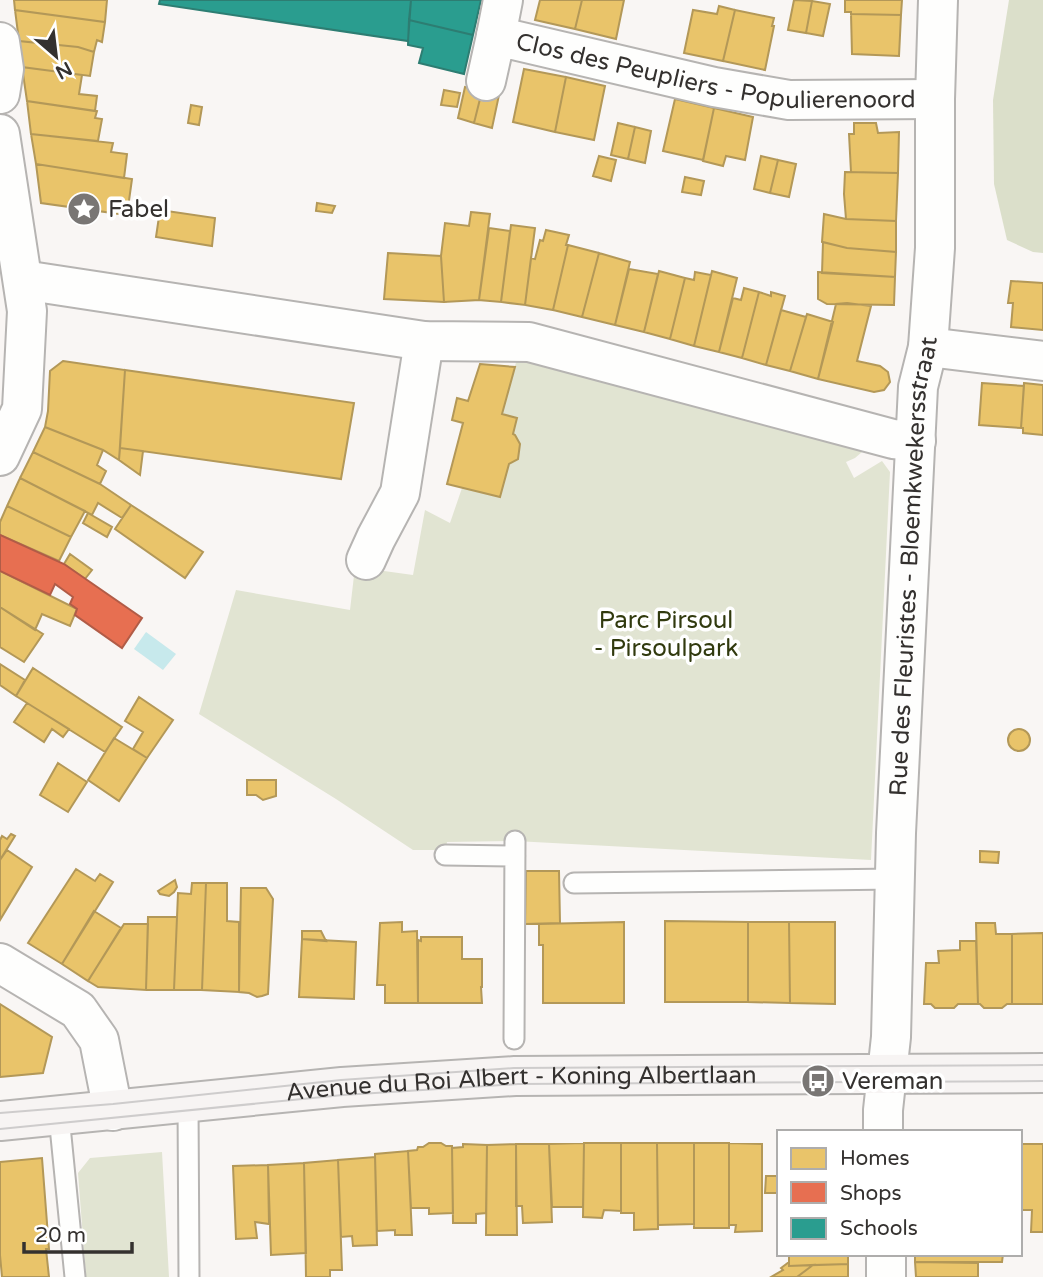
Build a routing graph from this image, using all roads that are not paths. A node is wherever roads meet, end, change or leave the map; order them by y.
1 (938, 0) edge
2 (499, 18) edge
3 (0, 42) edge
4 (486, 81) dead end
5 (0, 94) edge
6 (935, 99) junction
7 (0, 134) edge
8 (23, 280) junction
9 (424, 341) junction
10 (928, 346) junction
11 (1043, 361) edge
12 (916, 441) junction
13 (0, 456) edge
14 (366, 561) dead end
15 (445, 855) dead end
16 (895, 879) junction
17 (574, 883) dead end
18 (0, 963) edge
19 (514, 1039) dead end
20 (887, 1073) junction
21 (1043, 1073) edge
22 (188, 1103) junction
23 (113, 1111) junction
24 (59, 1116) junction
25 (0, 1121) edge
26 (883, 1130) edge
27 (886, 1256) edge
28 (75, 1277) edge
29 (189, 1277) edge
30 (886, 1277) edge

1 - 6 street, Rue des Fleuristes - Bloemkwekersstraat
2 - 4 street, Clos des Peupliers - Populierenoord
2 - 6 street, Clos des Peupliers - Populierenoord
3 - 5 street
6 - 10 street, Rue des Fleuristes - Bloemkwekersstraat
7 - 8 street
8 - 9 street
8 - 13 street
9 - 12 street
9 - 14 street
10 - 11 street
10 - 12 street, Rue des Fleuristes - Bloemkwekersstraat
12 - 16 street, Rue des Fleuristes - Bloemkwekersstraat
15 - 19 lane
16 - 17 lane
16 - 20 street, Rue des Fleuristes - Bloemkwekersstraat
18 - 23 street
20 - 21 street, Avenue du Roi Albert - Koning Albertlaan
20 - 22 street, Avenue du Roi Albert - Koning Albertlaan
20 - 26 street, Rue des Fleuristes - Bloemkwekersstraat
22 - 23 street, Avenue du Roi Albert - Koning Albertlaan
22 - 29 lane
23 - 24 street, Avenue du Roi Albert - Koning Albertlaan
24 - 25 street, Avenue du Roi Albert - Koning Albertlaan
24 - 28 lane
27 - 30 street

